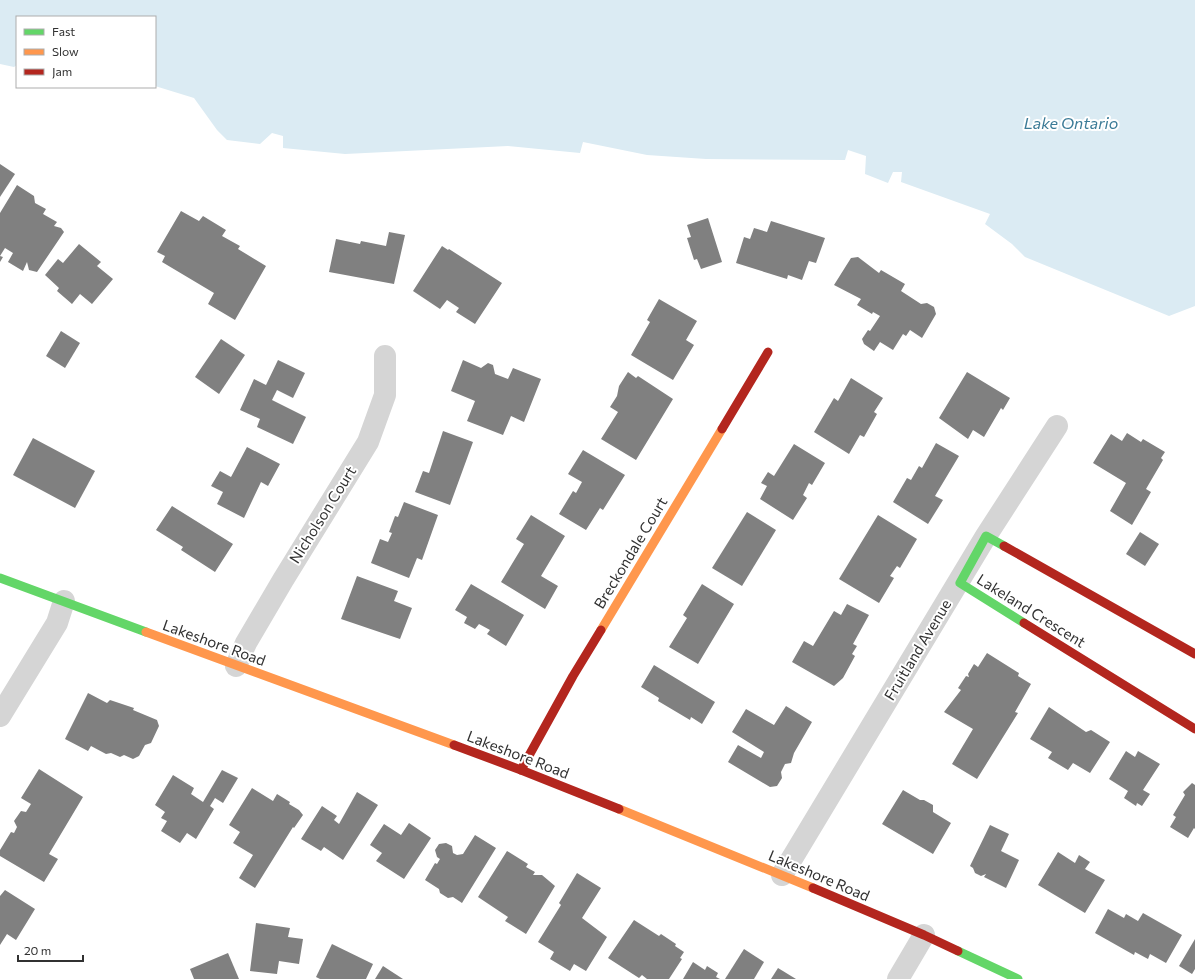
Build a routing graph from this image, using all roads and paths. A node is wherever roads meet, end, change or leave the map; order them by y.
1 (768, 352) dead end
2 (385, 356) dead end
3 (1057, 426) dead end
4 (986, 536) junction
5 (0, 578) edge
6 (64, 601) junction
7 (1195, 654) edge
8 (236, 666) junction
9 (0, 716) edge
10 (1195, 729) edge
11 (521, 770) junction
12 (782, 875) junction
13 (924, 935) junction
14 (898, 979) edge
15 (1018, 979) edge

1 - 11 main road, Breckondale Court
2 - 8 street, Nicholson Court
3 - 4 street, Fruitland Avenue
4 - 7 main road
4 - 10 main road, Lakeland Crescent
4 - 12 street, Fruitland Avenue
5 - 6 main road, Lakeshore Road
6 - 8 main road, Lakeshore Road
6 - 9 street
8 - 11 main road, Lakeshore Road
11 - 12 main road, Lakeshore Road
12 - 13 main road, Lakeshore Road
13 - 14 street
13 - 15 main road, Lakeshore Road

